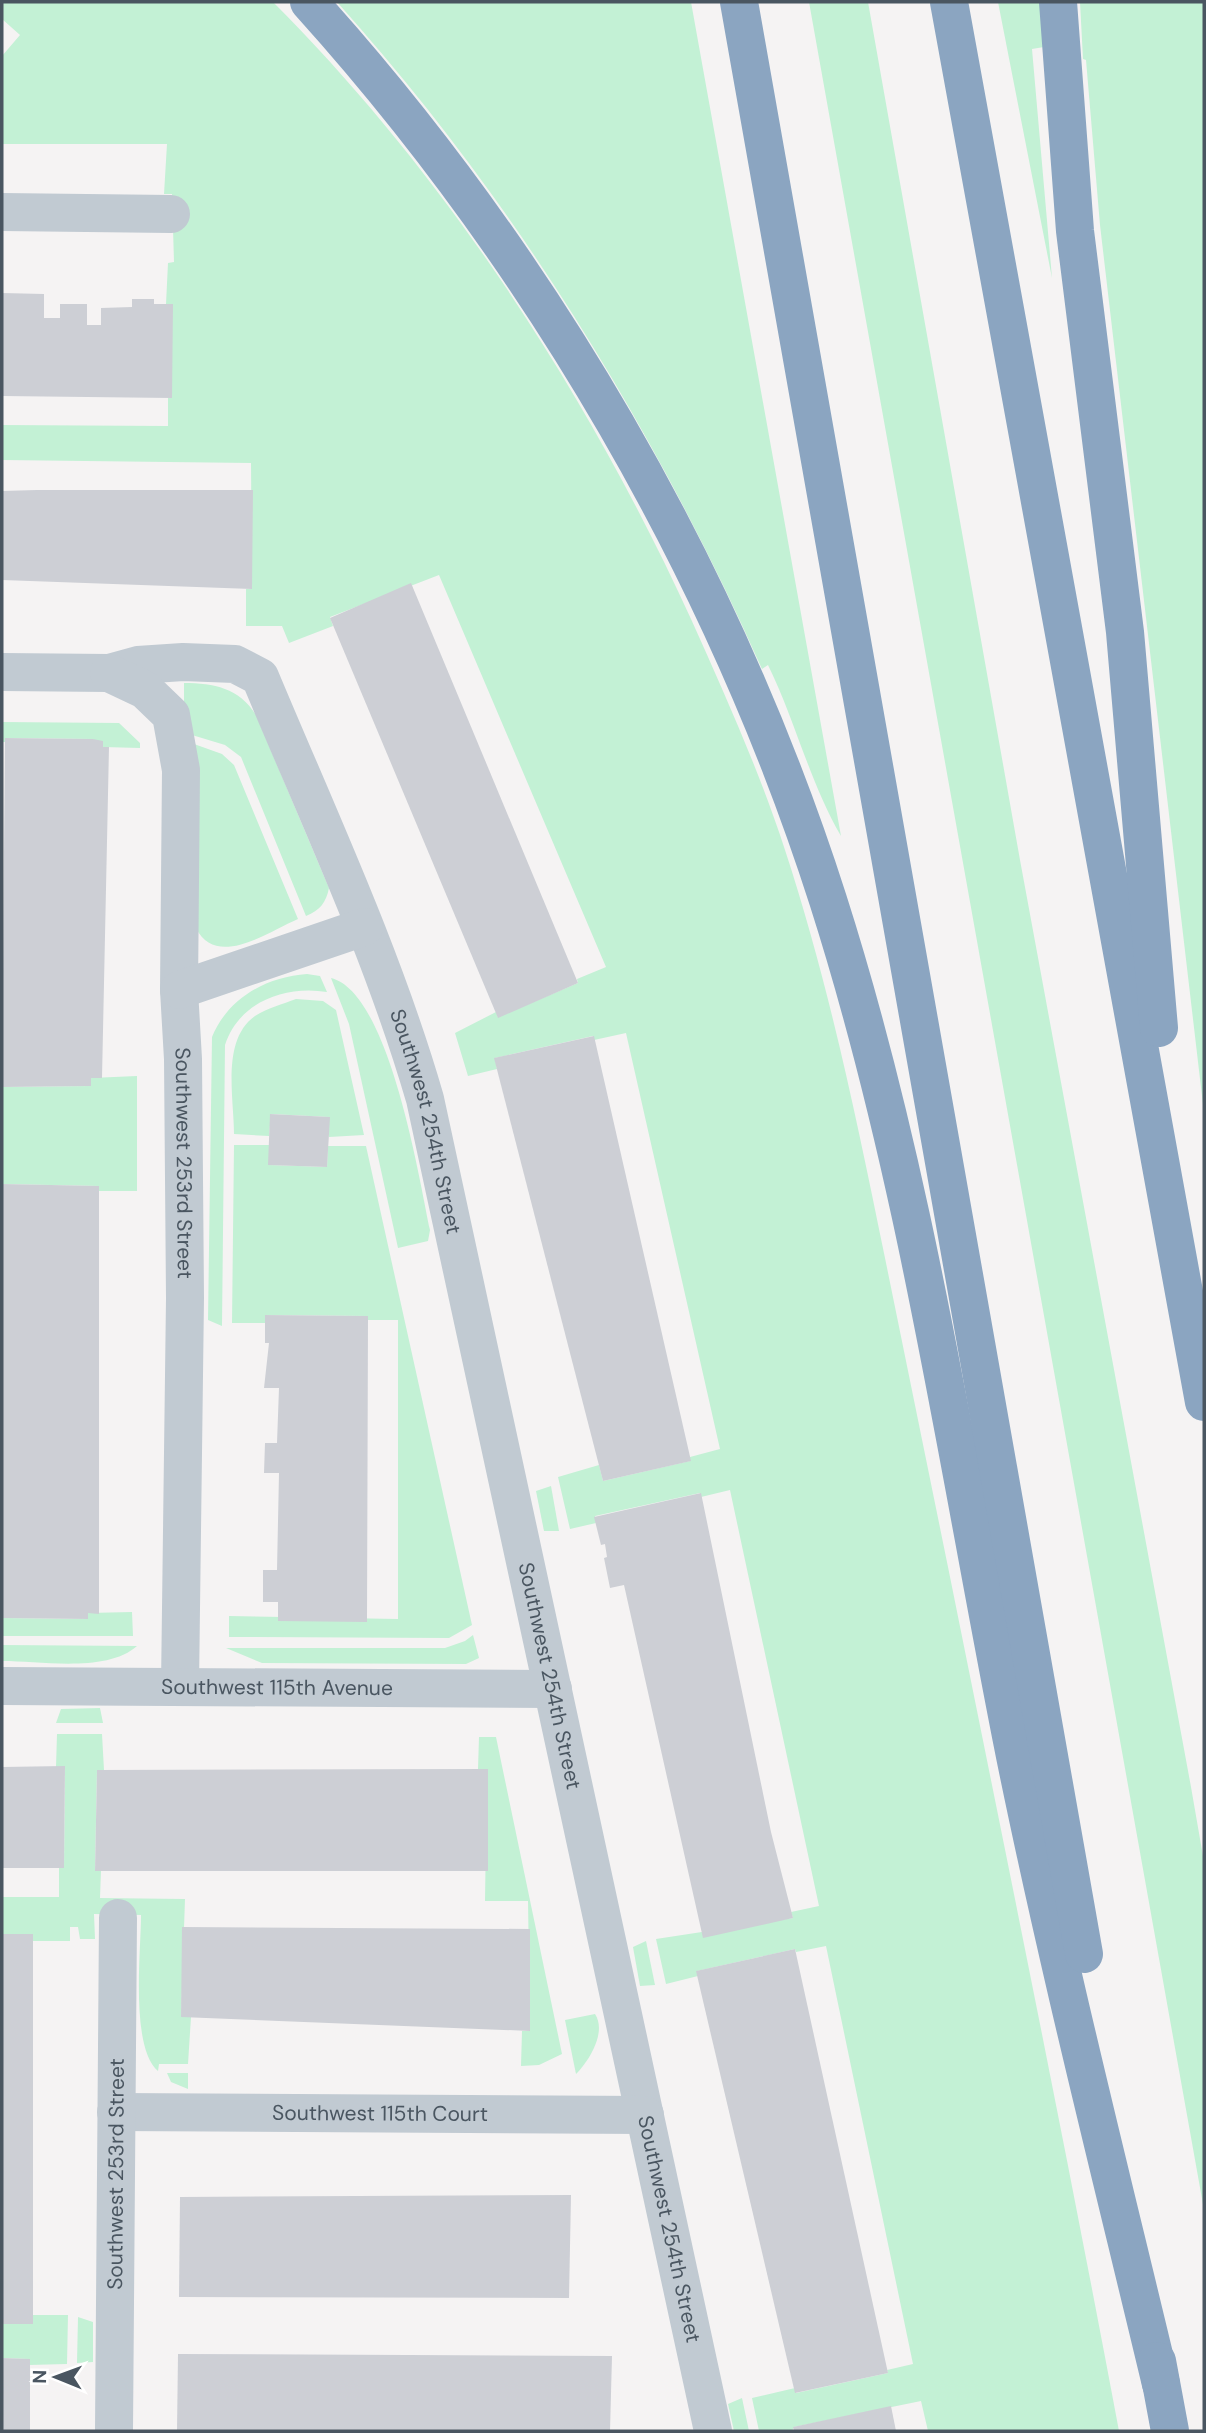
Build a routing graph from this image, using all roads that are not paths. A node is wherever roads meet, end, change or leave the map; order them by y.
1 (309, 2) edge
2 (739, 2) edge
3 (950, 2) edge
4 (1058, 2) edge
5 (2, 212) edge
6 (171, 214) dead end
7 (2, 672) edge
8 (109, 673) junction
9 (364, 927) junction
10 (179, 990) junction
11 (1179, 1260) junction
12 (1204, 1402) edge
13 (2, 1686) edge
14 (180, 1686) junction
15 (553, 1689) junction
16 (118, 1918) dead end
17 (116, 2112) junction
18 (645, 2115) junction
19 (1161, 2384) junction
20 (114, 2431) edge
21 (713, 2431) edge
22 (1170, 2431) edge

1 - 19 highway
2 - 19 highway
3 - 11 highway
4 - 11 highway
5 - 6 street
7 - 8 street
8 - 9 street, Southwest 254th Street
8 - 10 street, Southwest 253rd Street
9 - 10 street
9 - 15 street, Southwest 254th Street
10 - 14 street, Southwest 253rd Street
11 - 12 highway
13 - 14 street, Southwest 115th Avenue
14 - 15 street, Southwest 115th Avenue
15 - 18 street, Southwest 254th Street
16 - 17 street, Southwest 253rd Street
17 - 18 street, Southwest 115th Court
17 - 20 street, Southwest 253rd Street
18 - 21 street, Southwest 254th Street
19 - 22 highway

